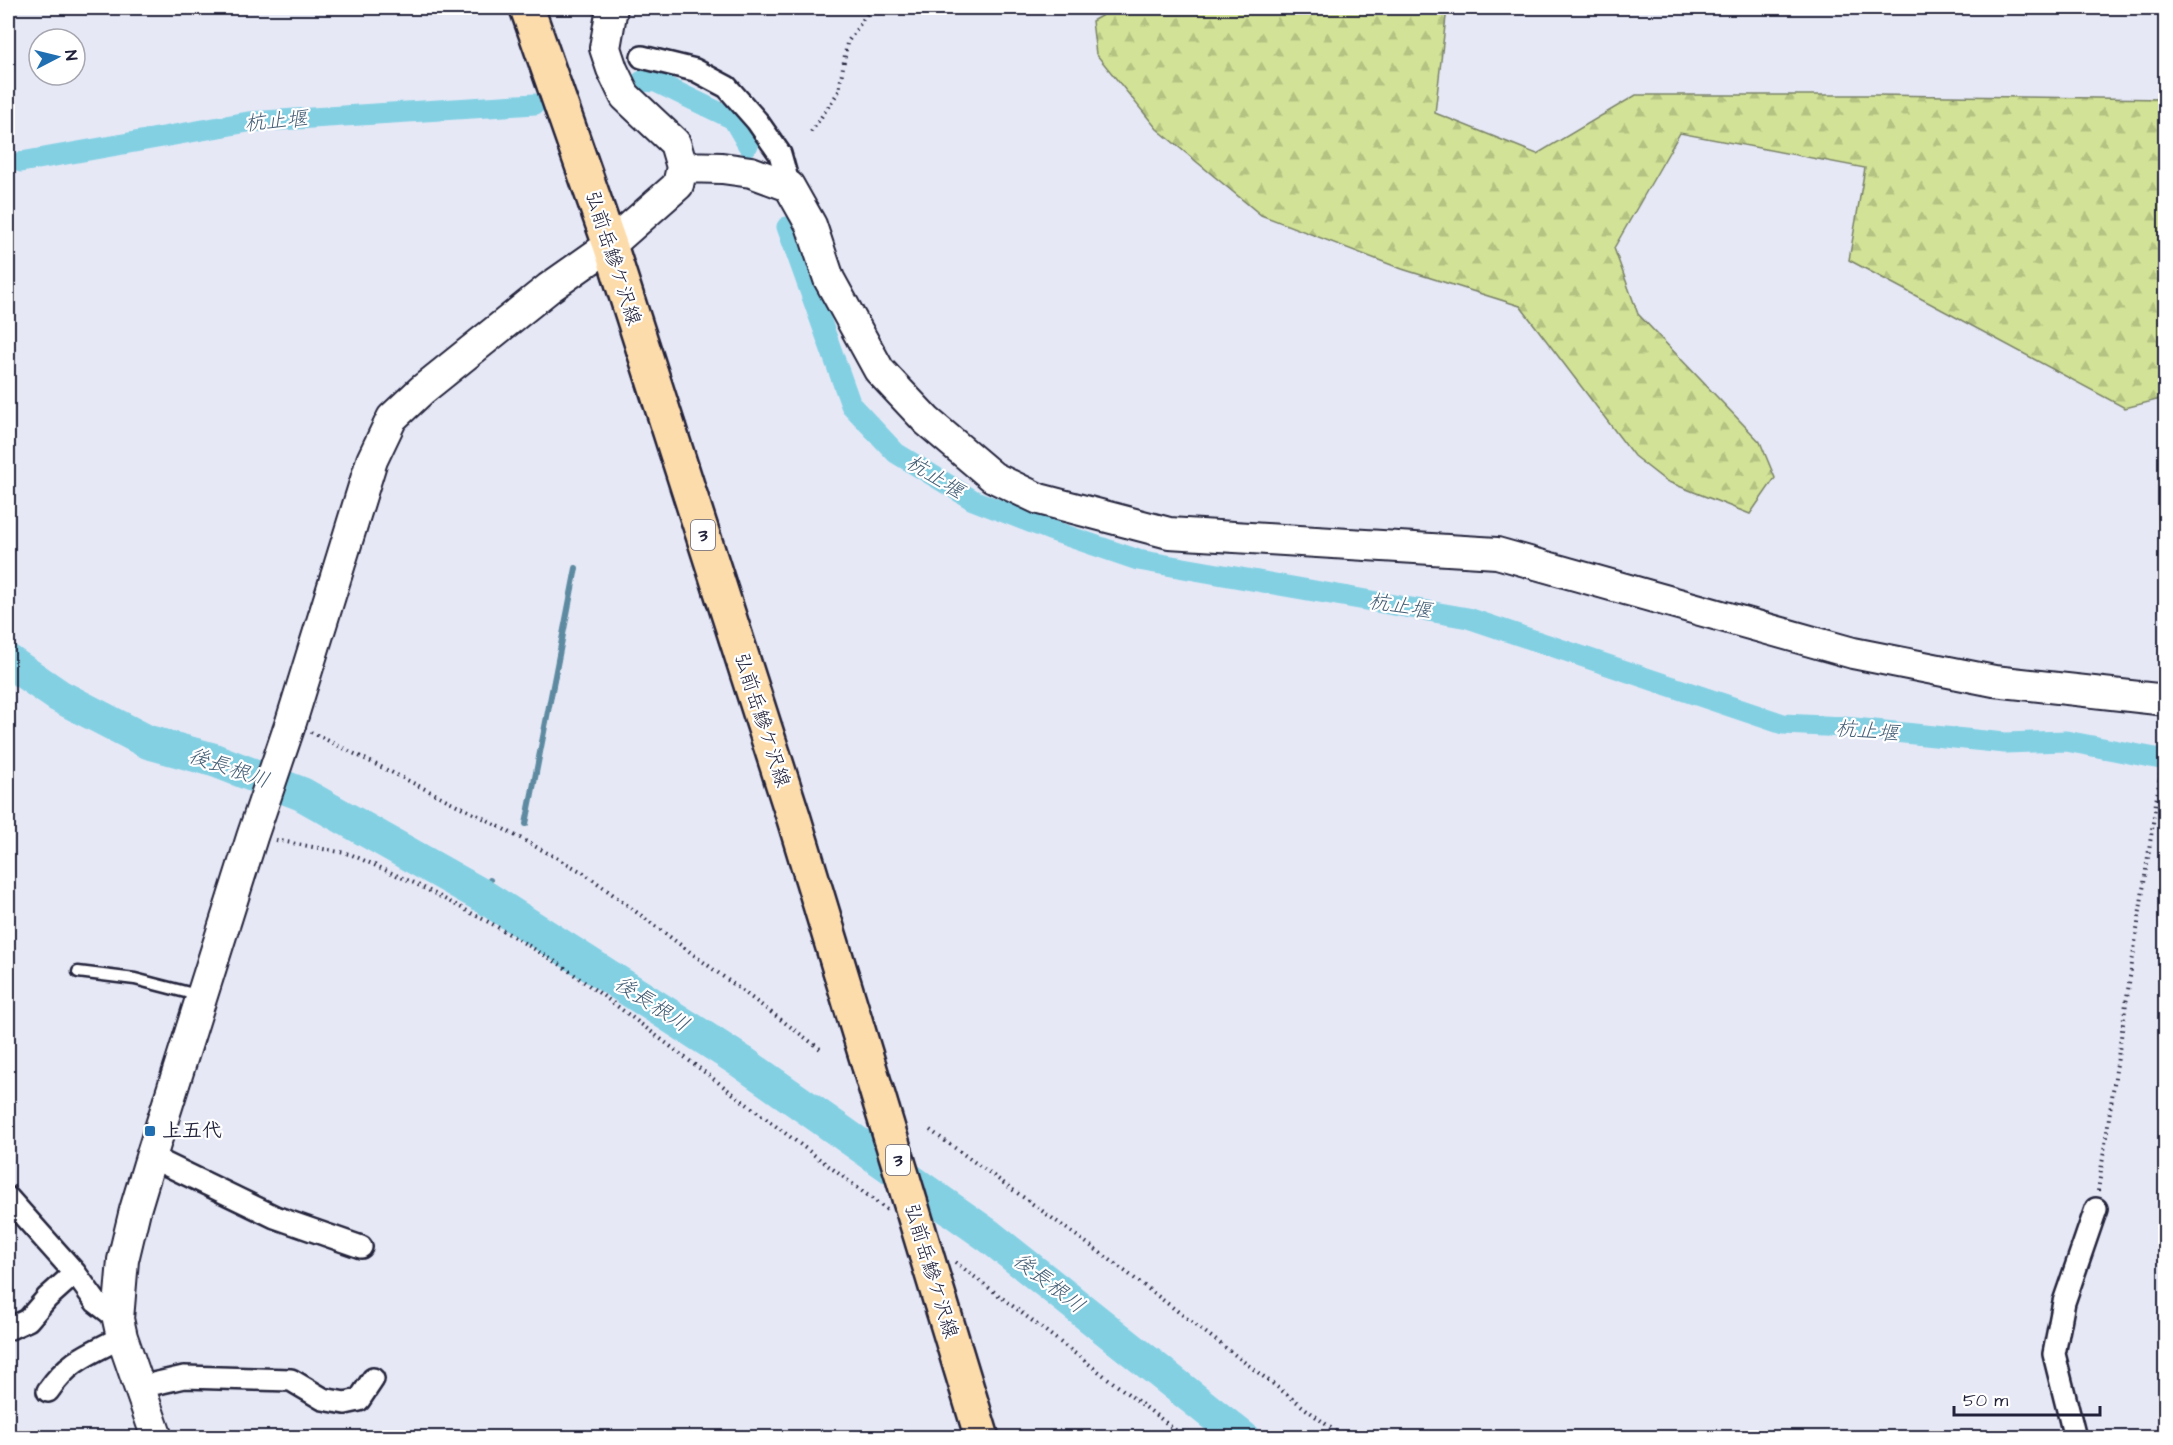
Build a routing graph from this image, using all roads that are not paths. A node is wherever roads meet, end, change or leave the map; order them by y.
1 (527, 8) edge
2 (612, 8) edge
3 (642, 57) dead end
4 (682, 167) junction
5 (789, 186) junction
6 (610, 245) junction
7 (2166, 700) edge
8 (78, 972) dead end
9 (202, 996) junction
10 (151, 1158) junction
11 (8, 1198) edge
12 (2096, 1209) road end
13 (361, 1247) dead end
14 (75, 1273) junction
15 (120, 1328) junction
16 (8, 1329) edge
17 (373, 1379) dead end
18 (140, 1387) junction
19 (48, 1391) dead end
20 (157, 1437) edge
21 (982, 1437) edge
22 (2075, 1437) edge

1 - 6 main road, 弘前岳鰺ケ沢線 / 3
2 - 4 street
3 - 5 street
4 - 5 street
4 - 6 street
5 - 7 street
6 - 9 street
6 - 21 main road, 弘前岳鰺ケ沢線 / 3, bridge
8 - 9 lane
9 - 10 street
10 - 13 street
10 - 15 street
11 - 14 street
12 - 22 street
14 - 15 street
14 - 16 street
15 - 18 street
15 - 19 street
17 - 18 street
18 - 20 street

